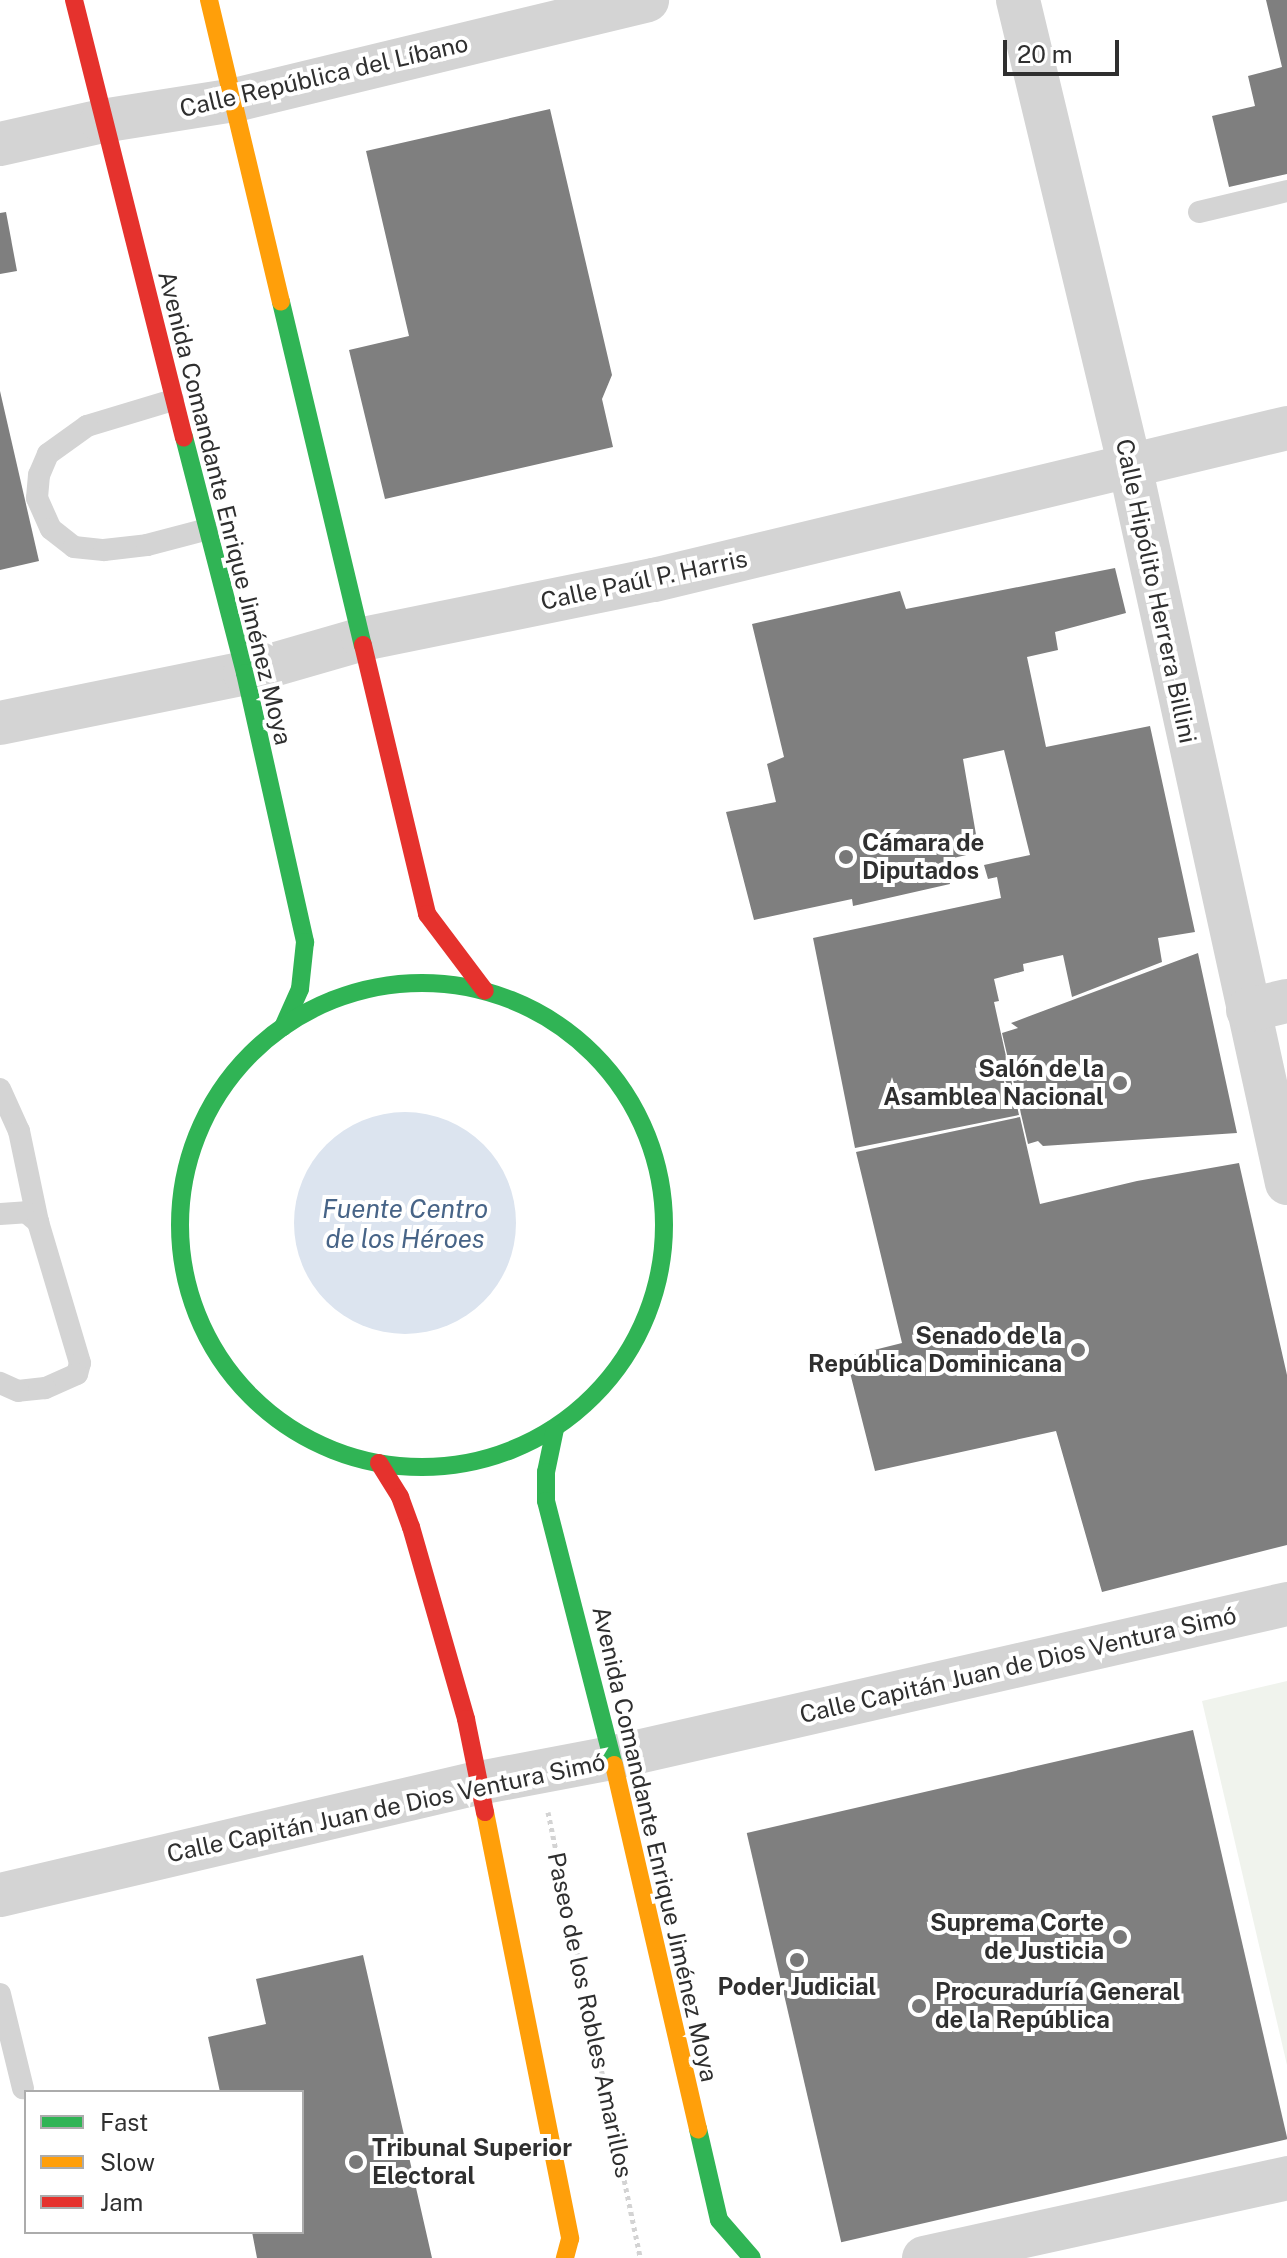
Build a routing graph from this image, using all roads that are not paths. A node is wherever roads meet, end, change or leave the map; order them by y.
1 (74, 0) edge
2 (209, 0) edge
3 (647, 0) edge
4 (1018, 0) edge
5 (235, 100) junction
6 (102, 121) junction
7 (0, 144) edge
8 (1287, 191) edge
9 (1199, 212) dead end
10 (173, 400) junction
11 (1287, 428) edge
12 (1130, 466) junction
13 (208, 529) junction
14 (363, 639) junction
15 (245, 673) junction
16 (0, 723) edge
17 (485, 991) junction
18 (1267, 1006) edge
19 (283, 1027) junction
20 (0, 1089) edge
21 (1287, 1183) edge
22 (0, 1214) edge
23 (38, 1222) junction
24 (0, 1383) edge
25 (555, 1429) junction
26 (379, 1463) junction
27 (1287, 1604) edge
28 (611, 1758) junction
29 (479, 1783) junction
30 (0, 1895) edge
31 (0, 1994) edge
32 (23, 2088) dead end
33 (1287, 2178) edge
34 (565, 2258) edge
35 (752, 2258) edge
36 (924, 2258) edge

1 - 6 main road, Avenida Comandante Enrique Jiménez Moya
2 - 5 main road
3 - 5 street, Calle República del Líbano
4 - 12 street, Calle Hipólito Herrera Billini
5 - 6 street, Calle República del Líbano
5 - 14 main road
6 - 7 street, Calle República del Líbano
6 - 10 main road, Avenida Comandante Enrique Jiménez Moya
8 - 9 lane
10 - 13 main road, Avenida Comandante Enrique Jiménez Moya
10 - 13 lane
11 - 12 street, Calle Paúl P. Harris
12 - 14 street, Calle Paúl P. Harris
12 - 18 street, Calle Hipólito Herrera Billini
13 - 15 main road, Avenida Comandante Enrique Jiménez Moya
14 - 15 street, Calle Paúl P. Harris
14 - 17 main road
15 - 16 street, Calle Paúl P. Harris
15 - 19 main road, Avenida Comandante Enrique Jiménez Moya
17 - 19 main road
17 - 25 main road
18 - 21 street, Calle Hipólito Herrera Billini
19 - 26 main road
20 - 23 lane
22 - 23 lane
23 - 24 lane
25 - 26 main road
25 - 28 main road, Avenida Comandante Enrique Jiménez Moya
26 - 29 main road
27 - 28 street, Calle Capitán Juan de Dios Ventura Simó
28 - 29 street, Calle Capitán Juan de Dios Ventura Simó
28 - 35 main road, Avenida Comandante Enrique Jiménez Moya
29 - 30 street, Calle Capitán Juan de Dios Ventura Simó
29 - 34 main road
31 - 32 lane
33 - 36 street

